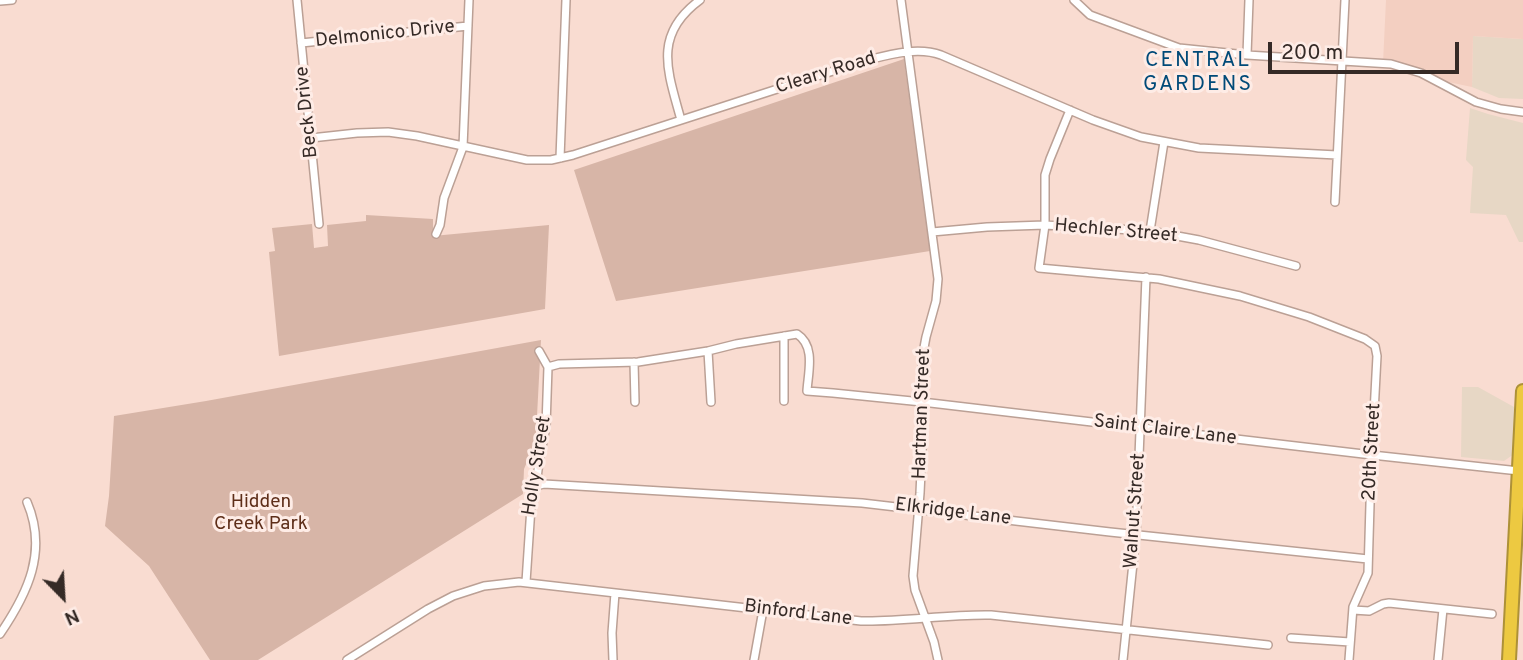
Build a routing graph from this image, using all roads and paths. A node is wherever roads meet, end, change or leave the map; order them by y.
1 (12, 0) edge
2 (297, 0) edge
3 (469, 0) edge
4 (566, 0) edge
5 (701, 0) edge
6 (901, 0) edge
7 (1074, 0) edge
8 (1249, 0) edge
9 (1345, 0) edge
10 (0, 1) edge
11 (468, 26) junction
12 (301, 43) junction
13 (908, 53) junction
14 (1247, 55) junction
15 (1342, 60) junction
16 (1070, 110) junction
17 (1523, 112) edge
18 (681, 120) junction
19 (311, 138) junction
20 (1164, 142) junction
21 (463, 147) junction
22 (1337, 155) junction
23 (560, 158) junction
24 (1335, 202) dead end
25 (319, 224) dead end
26 (1045, 225) junction
27 (1150, 230) junction
28 (932, 232) junction
29 (436, 234) dead end
30 (1296, 266) dead end
31 (1146, 277) junction
32 (784, 336) junction
33 (539, 351) dead end
34 (708, 351) junction
35 (634, 362) junction
36 (548, 367) junction
37 (1523, 391) edge
38 (784, 401) dead end
39 (635, 402) dead end
40 (711, 402) dead end
41 (922, 402) junction
42 (1141, 428) junction
43 (1373, 455) junction
44 (1521, 471) edge
45 (536, 486) junction
46 (27, 502) dead end
47 (919, 510) junction
48 (1136, 534) junction
49 (1368, 559) junction
50 (526, 582) junction
51 (615, 593) junction
52 (1443, 609) junction
53 (763, 610) junction
54 (1353, 610) junction
55 (1492, 614) dead end
56 (925, 618) junction
57 (1126, 629) junction
58 (1, 632) edge
59 (1291, 638) dead end
60 (1350, 642) junction
61 (1268, 645) dead end
62 (347, 660) edge
63 (613, 660) edge
64 (754, 660) edge
65 (938, 660) edge
66 (1123, 660) edge
67 (1349, 660) edge
68 (1438, 660) edge
69 (1509, 660) edge

1 - 10 street
2 - 12 street, Beck Drive
3 - 11 street
4 - 23 street
5 - 18 street
6 - 13 street, Hartman Street
7 - 14 street
8 - 14 street
9 - 15 street
11 - 12 street, Delmonico Drive
11 - 21 street
12 - 19 street, Beck Drive
13 - 16 street, Cleary Road
13 - 18 street, Cleary Road
13 - 28 street, Hartman Street
14 - 15 street
15 - 17 street
15 - 22 street
16 - 20 street, Cleary Road
16 - 26 street
18 - 23 street, Cleary Road
19 - 21 street, Cleary Road
19 - 25 street, Beck Drive
20 - 22 street, Cleary Road
20 - 27 street
21 - 23 street, Cleary Road
21 - 29 street
22 - 24 street
26 - 27 street, Hechler Street
26 - 28 street, Hechler Street
26 - 31 street
27 - 30 street, Hechler Street
28 - 41 street, Hartman Street
31 - 42 street, Walnut Street
31 - 43 street, 20th Street
32 - 34 street
32 - 38 street
32 - 41 street, Saint Claire Lane
33 - 36 street
34 - 35 street
34 - 40 street
35 - 36 street
35 - 39 street
36 - 45 street, Holly Street
37 - 44 highway
41 - 42 street, Saint Claire Lane
41 - 47 street, Hartman Street
42 - 43 street, Saint Claire Lane
42 - 48 street, Walnut Street
43 - 44 street, Saint Claire Lane
43 - 49 street, 20th Street
44 - 69 highway
45 - 47 street, Elkridge Lane
45 - 50 street, Holly Street
46 - 58 street
47 - 48 street, Elkridge Lane
47 - 56 street, Hartman Street
48 - 49 street, Elkridge Lane
48 - 57 street, Walnut Street
49 - 54 street, 20th Street
50 - 51 street, Binford Lane
50 - 62 street, Binford Lane
51 - 53 street, Binford Lane
51 - 63 street
52 - 54 street
52 - 55 street
52 - 68 street
53 - 56 street, Binford Lane
53 - 64 street
54 - 60 street, 20th Street
56 - 57 street, Binford Lane
56 - 65 street, Hartman Street
57 - 61 street, Binford Lane
57 - 66 street, Walnut Street
59 - 60 street
60 - 67 street, 20th Street

